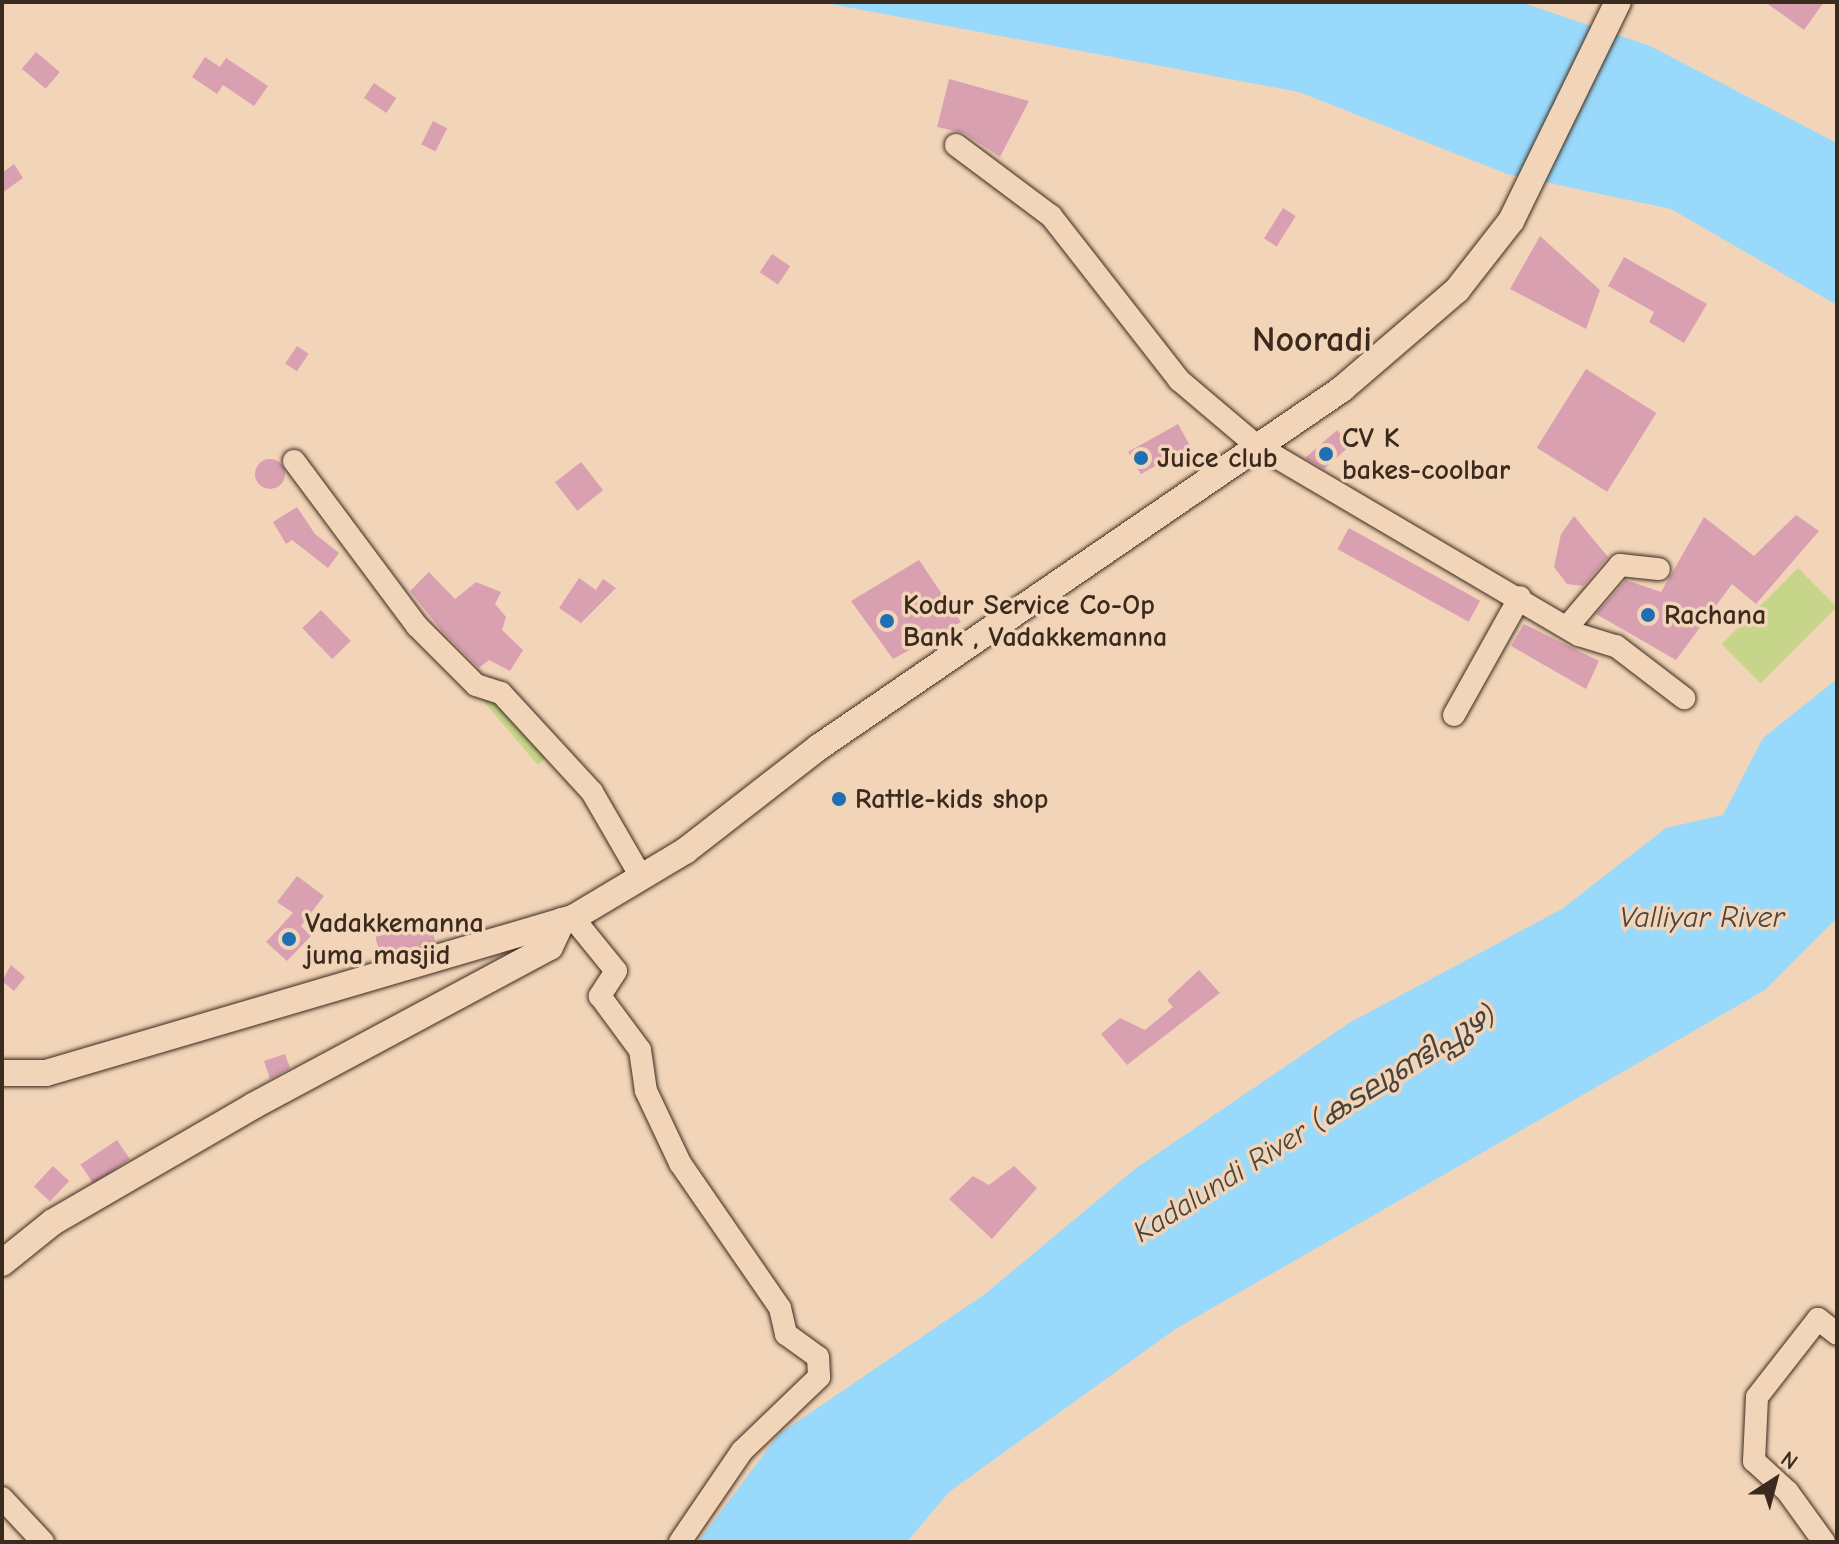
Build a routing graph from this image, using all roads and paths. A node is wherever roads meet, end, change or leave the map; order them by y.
1 (1618, 2) edge
2 (956, 145) dead end
3 (1256, 445) junction
4 (294, 461) dead end
5 (1659, 569) dead end
6 (1520, 597) junction
7 (1568, 626) junction
8 (1684, 698) dead end
9 (1454, 715) dead end
10 (641, 877) junction
11 (567, 919) junction
12 (2, 1073) edge
13 (2, 1263) edge
14 (1837, 1334) edge
15 (2, 1498) edge
16 (43, 1542) edge
17 (680, 1542) edge
18 (1824, 1542) edge

1 - 3 main road
2 - 3 street
3 - 6 street
3 - 10 main road
4 - 10 street
5 - 7 street
6 - 7 street
6 - 9 street
7 - 8 street
10 - 11 main road
11 - 12 main road
11 - 13 main road
11 - 17 street
14 - 18 street
15 - 16 street

